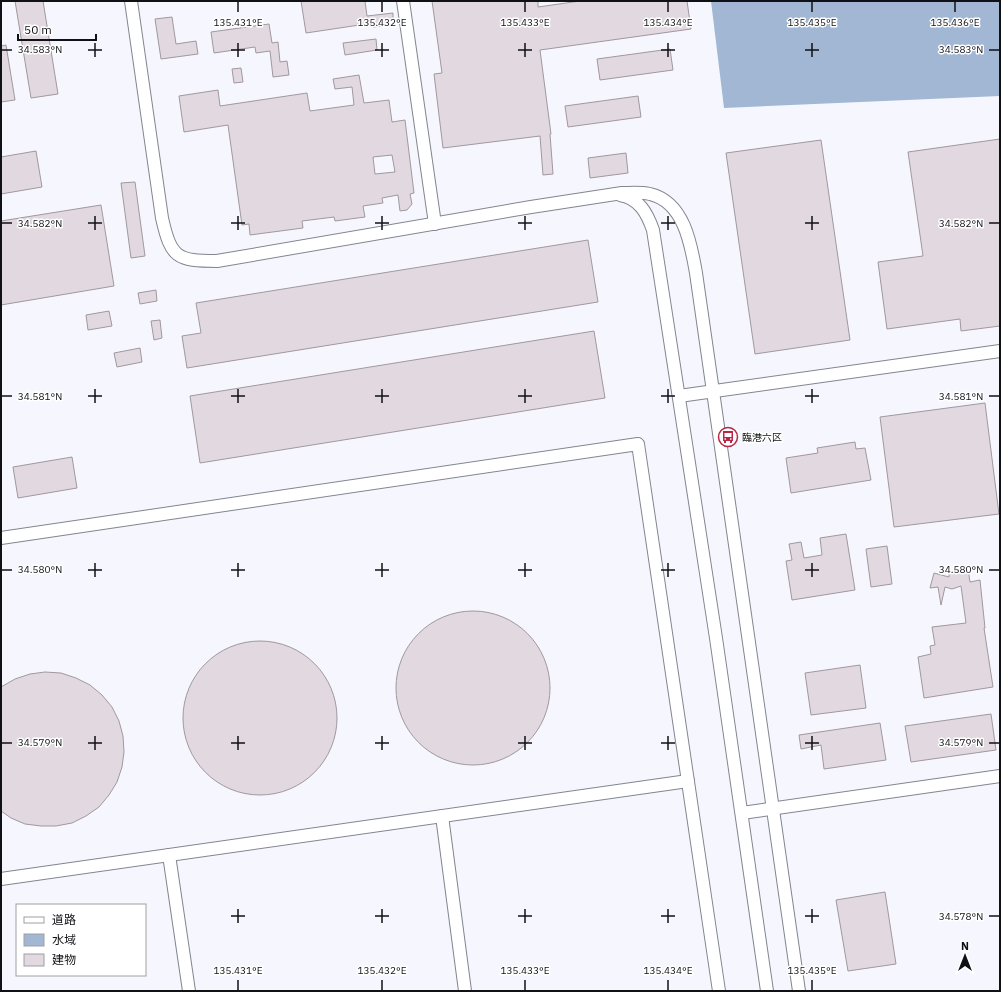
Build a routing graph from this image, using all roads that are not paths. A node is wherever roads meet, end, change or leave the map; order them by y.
1 (131, 1) edge
2 (403, 1) edge
3 (615, 194) junction
4 (435, 224) junction
5 (1000, 351) edge
6 (713, 391) junction
7 (679, 396) junction
8 (1, 538) edge
9 (1000, 776) edge
10 (688, 781) junction
11 (773, 810) junction
12 (742, 813) junction
13 (442, 816) junction
14 (169, 855) junction
15 (1, 879) edge
16 (189, 991) edge
17 (466, 991) edge
18 (719, 991) edge
19 (767, 991) edge
20 (799, 991) edge

1 - 4 street
2 - 4 street
3 - 4 street
3 - 6 street
3 - 7 street
5 - 6 street
6 - 7 street
6 - 11 street
7 - 12 street
8 - 10 street
9 - 11 street
10 - 13 street
10 - 18 street
11 - 12 street
11 - 20 street
12 - 19 street
13 - 14 street
13 - 17 street
14 - 15 street
14 - 16 street

